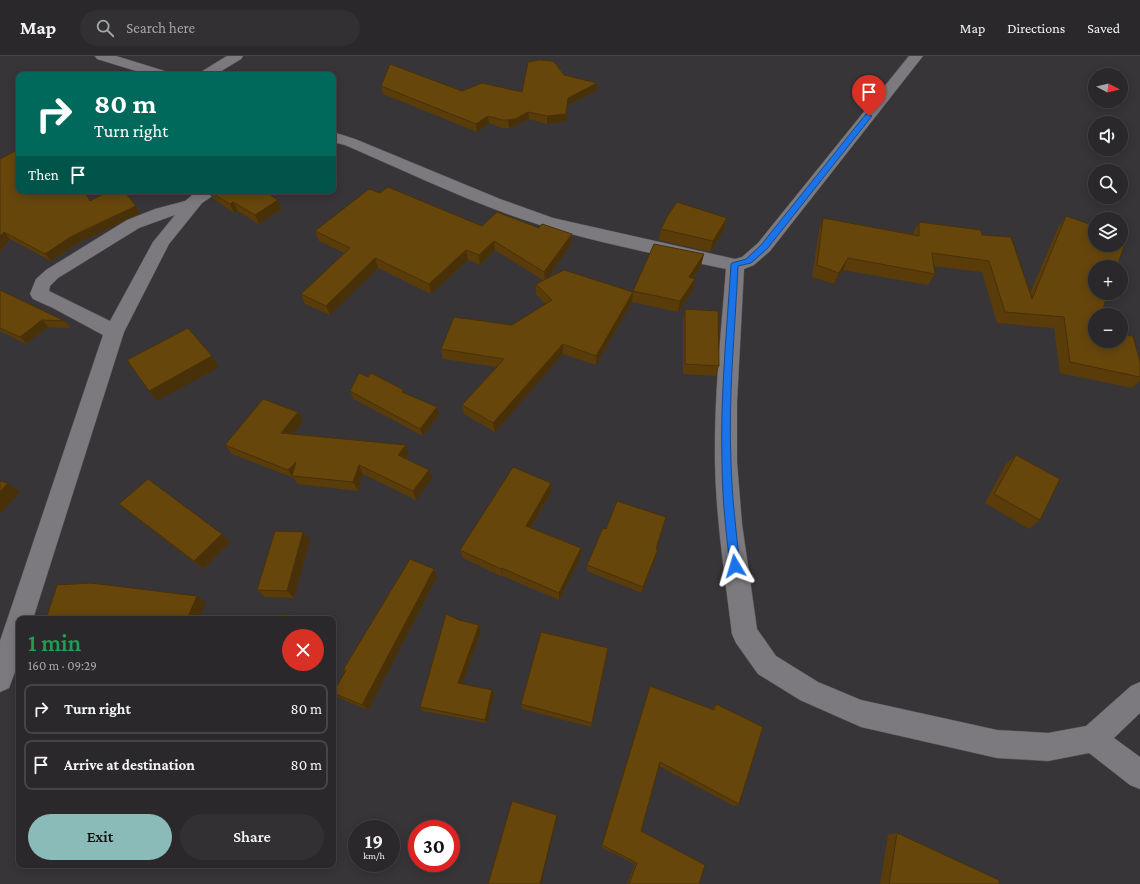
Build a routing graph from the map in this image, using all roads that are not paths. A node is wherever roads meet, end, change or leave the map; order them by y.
1 (102, 56) edge
2 (236, 56) edge
3 (916, 56) edge
4 (153, 72) edge
5 (211, 72) edge
6 (336, 138) edge
7 (204, 194) edge
8 (191, 205) junction
9 (735, 264) junction
10 (114, 332) junction
11 (20, 616) edge
12 (16, 629) edge
13 (0, 679) edge
14 (1140, 695) edge
15 (1093, 739) junction
16 (1140, 775) edge

1 - 4 street
2 - 5 street
3 - 9 street
6 - 9 street
7 - 8 street
8 - 10 street
8 - 10 street
9 - 15 street
10 - 11 street
12 - 13 street
14 - 15 street
15 - 16 street

